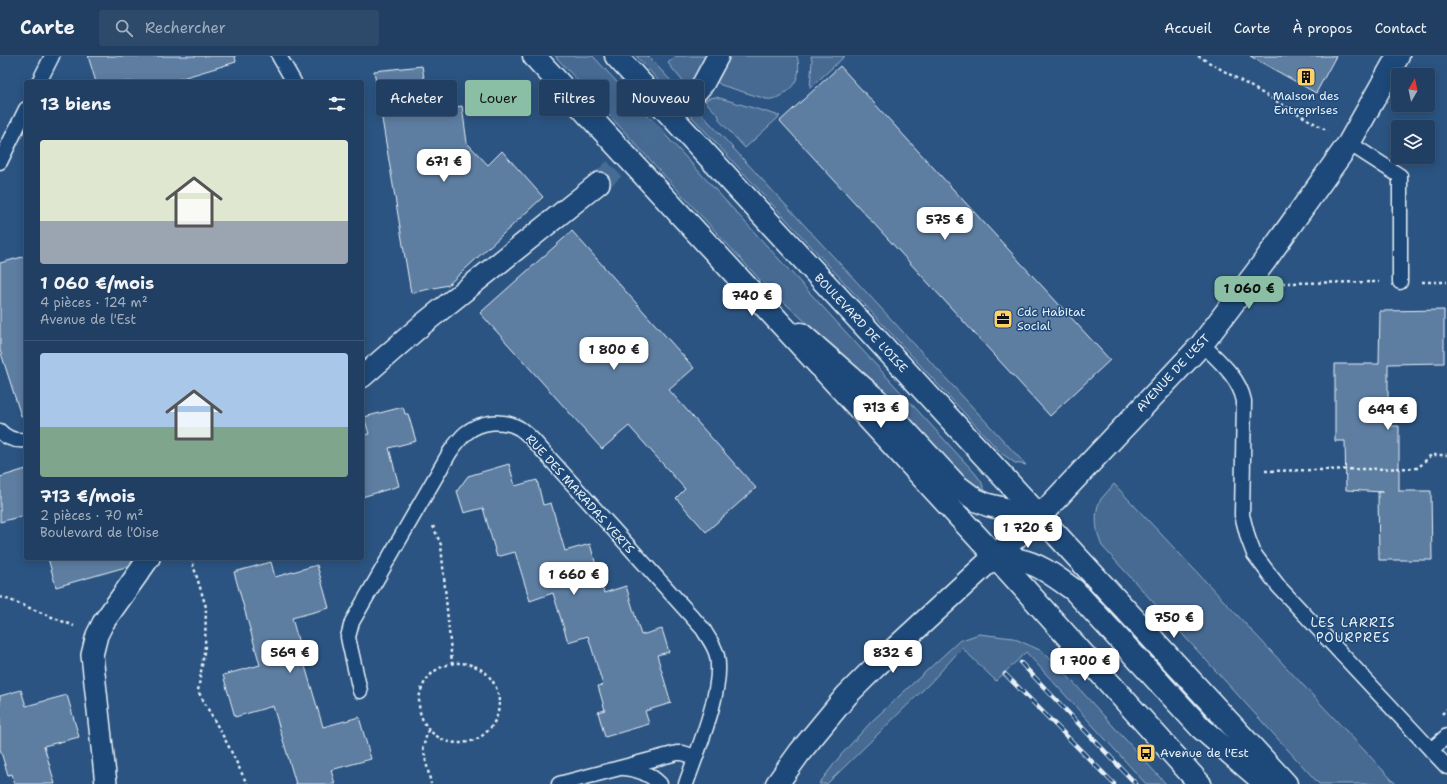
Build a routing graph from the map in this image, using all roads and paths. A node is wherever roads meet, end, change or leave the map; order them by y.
1 (52, 56) edge
2 (279, 56) edge
3 (534, 56) edge
4 (616, 56) edge
5 (718, 56) edge
6 (1198, 56) edge
7 (1398, 56) edge
8 (40, 80) edge
9 (293, 80) edge
10 (704, 84) tunnel mouth
11 (24, 113) edge
12 (1349, 143) junction
13 (0, 162) edge
14 (599, 183) tunnel mouth
15 (1400, 282) junction
16 (1447, 282) edge
17 (1248, 283) junction
18 (748, 288) junction
19 (1202, 344) junction
20 (364, 375) edge
21 (0, 431) edge
22 (24, 440) edge
23 (1447, 455) edge
24 (1242, 472) junction
25 (422, 500) junction
26 (1039, 517) junction
27 (994, 556) junction
28 (148, 560) edge
29 (191, 560) edge
30 (0, 598) edge
31 (97, 635) junction
32 (452, 663) junction
33 (360, 691) dead end
34 (428, 730) junction
35 (1447, 736) edge
36 (1432, 750) junction
37 (695, 757) junction
38 (622, 767) junction
39 (1447, 767) edge
40 (106, 784) edge
41 (247, 784) edge
42 (431, 784) edge
43 (559, 784) edge
44 (660, 784) edge
45 (686, 784) edge
46 (777, 784) edge
47 (1200, 784) edge
48 (1266, 784) edge
49 (1286, 784) edge

1 - 8 lane
2 - 9 lane
3 - 18 main road
4 - 26 main road, BOULEVARD DE L'OISE
5 - 10 street
6 - 12 path
7 - 12 main road, AVENUE DE L'EST
11 - 13 lane
12 - 15 lane
12 - 17 main road, AVENUE DE L'EST
14 - 20 street
15 - 16 path
15 - 17 path
17 - 19 main road, AVENUE DE L'EST
18 - 26 main road
18 - 27 main road
19 - 24 lane
19 - 26 main road, AVENUE DE L'EST
21 - 22 lane
23 - 24 path
24 - 36 lane
25 - 32 path
25 - 33 lane, RUE DES MARADAS VERTS
25 - 37 lane, RUE DES MARADAS VERTS
26 - 27 main road, AVENUE DE L'EST
26 - 49 main road, BOULEVARD DE L'OISE
27 - 46 main road, AVENUE DE L'EST
27 - 47 main road
27 - 48 main road
28 - 31 street
29 - 41 path
30 - 31 path
31 - 40 street
32 - 34 path
32 - 34 path
34 - 42 path
35 - 36 lane
36 - 39 lane
37 - 38 lane
37 - 45 lane, RUE DES MARADAS VERTS
38 - 43 lane
38 - 44 lane

